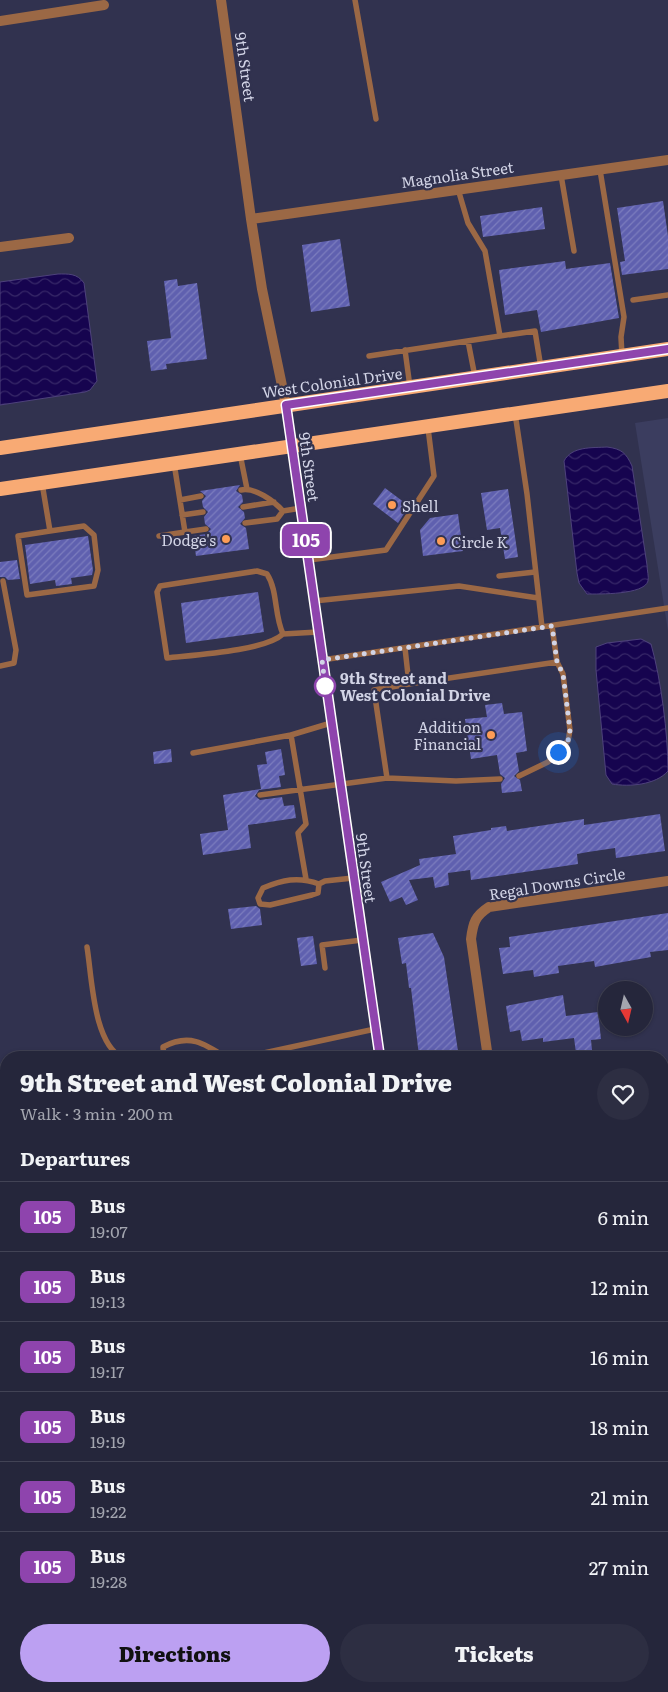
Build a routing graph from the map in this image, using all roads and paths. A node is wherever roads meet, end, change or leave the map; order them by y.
1 (222, 0) edge
2 (355, 0) edge
3 (104, 5) dead end
4 (0, 21) edge
5 (376, 119) dead end
6 (668, 160) edge
7 (600, 170) junction
8 (561, 175) junction
9 (458, 189) junction
10 (251, 219) junction
11 (69, 238) dead end
12 (0, 247) edge
13 (574, 251) dead end
14 (668, 295) edge
15 (633, 300) dead end
16 (500, 336) junction
17 (468, 341) junction
18 (668, 349) edge
19 (405, 350) junction
20 (369, 356) dead end
21 (622, 356) junction
22 (541, 368) junction
23 (475, 377) junction
24 (410, 387) junction
25 (668, 391) edge
26 (286, 405) junction
27 (515, 413) junction
28 (428, 426) junction
29 (292, 446) junction
30 (0, 448) edge
31 (240, 453) junction
32 (174, 463) junction
33 (42, 483) junction
34 (0, 489) edge
35 (201, 496) dead end
36 (180, 500) junction
37 (274, 502) junction
38 (243, 506) dead end
39 (301, 508) junction
40 (283, 511) junction
41 (203, 512) dead end
42 (182, 515) junction
43 (245, 523) dead end
44 (206, 529) dead end
45 (50, 531) junction
46 (185, 532) junction
47 (159, 536) dead end
48 (309, 560) junction
49 (535, 572) junction
50 (499, 576) dead end
51 (3, 581) dead end
52 (538, 598) junction
53 (314, 601) junction
54 (668, 608) edge
55 (668, 612) edge
56 (552, 626) junction
57 (542, 627) junction
58 (318, 632) junction
59 (283, 634) junction
60 (405, 648) junction
61 (322, 660) junction
62 (557, 662) junction
63 (0, 666) edge
64 (410, 684) junction
65 (331, 723) junction
66 (291, 735) junction
67 (193, 753) dead end
68 (520, 776) dead end
69 (387, 778) junction
70 (500, 779) dead end
71 (340, 783) junction
72 (299, 788) junction
73 (260, 795) dead end
74 (306, 878) junction
75 (353, 878) junction
76 (668, 881) edge
77 (319, 884) junction
78 (362, 940) junction
79 (87, 947) dead end
80 (325, 968) dead end
81 (375, 1029) junction
82 (112, 1051) edge
83 (164, 1051) edge
84 (216, 1051) edge
85 (273, 1051) edge
86 (379, 1051) edge
87 (487, 1051) edge

1 - 10 street, 9th Street
2 - 5 lane
3 - 4 street
6 - 7 street, Magnolia Street
7 - 8 street, Magnolia Street
7 - 21 lane
8 - 9 street, Magnolia Street
8 - 13 lane
9 - 10 street, Magnolia Street
9 - 16 lane
10 - 26 street, 9th Street
11 - 12 street
14 - 15 lane
16 - 17 lane
16 - 22 lane
17 - 19 lane
17 - 23 lane
18 - 21 highway, West Colonial Drive
19 - 20 lane
19 - 24 lane
21 - 22 highway, West Colonial Drive
22 - 23 highway, West Colonial Drive
23 - 24 highway, West Colonial Drive
24 - 26 highway, West Colonial Drive
25 - 27 highway
26 - 29 street, 9th Street
26 - 30 highway, West Colonial Drive
27 - 28 highway
27 - 49 lane
28 - 29 highway
28 - 48 lane
29 - 31 highway
29 - 39 street, 9th Street
31 - 32 highway
31 - 37 lane
32 - 33 highway
32 - 36 lane
33 - 34 highway
33 - 45 lane
35 - 36 lane
36 - 42 lane
37 - 38 lane
37 - 40 lane
39 - 40 lane
39 - 48 street, 9th Street
40 - 43 lane
41 - 42 lane
42 - 46 lane
44 - 46 lane
45 - 45 lane
46 - 47 lane
48 - 53 street, 9th Street
49 - 50 lane
49 - 52 lane
51 - 63 lane
52 - 53 lane
52 - 57 lane
53 - 58 street, 9th Street
54 - 55 lane
54 - 56 lane
56 - 57 lane
56 - 62 lane
57 - 60 lane
58 - 59 lane
58 - 61 street, 9th Street
59 - 59 lane
60 - 61 lane
60 - 64 lane
61 - 65 street, 9th Street
62 - 64 lane
62 - 68 lane
64 - 69 lane
65 - 66 lane
65 - 71 street, 9th Street
66 - 67 lane
66 - 72 lane
69 - 70 lane
69 - 71 lane
71 - 72 lane
71 - 75 street, 9th Street
72 - 73 lane
72 - 74 lane
74 - 77 lane
74 - 77 lane
75 - 77 lane
75 - 78 street, 9th Street
76 - 87 street, Regal Downs Circle
78 - 80 lane
78 - 81 street, 9th Street
79 - 82 lane
81 - 85 lane
81 - 86 street, 9th Street
83 - 84 lane

